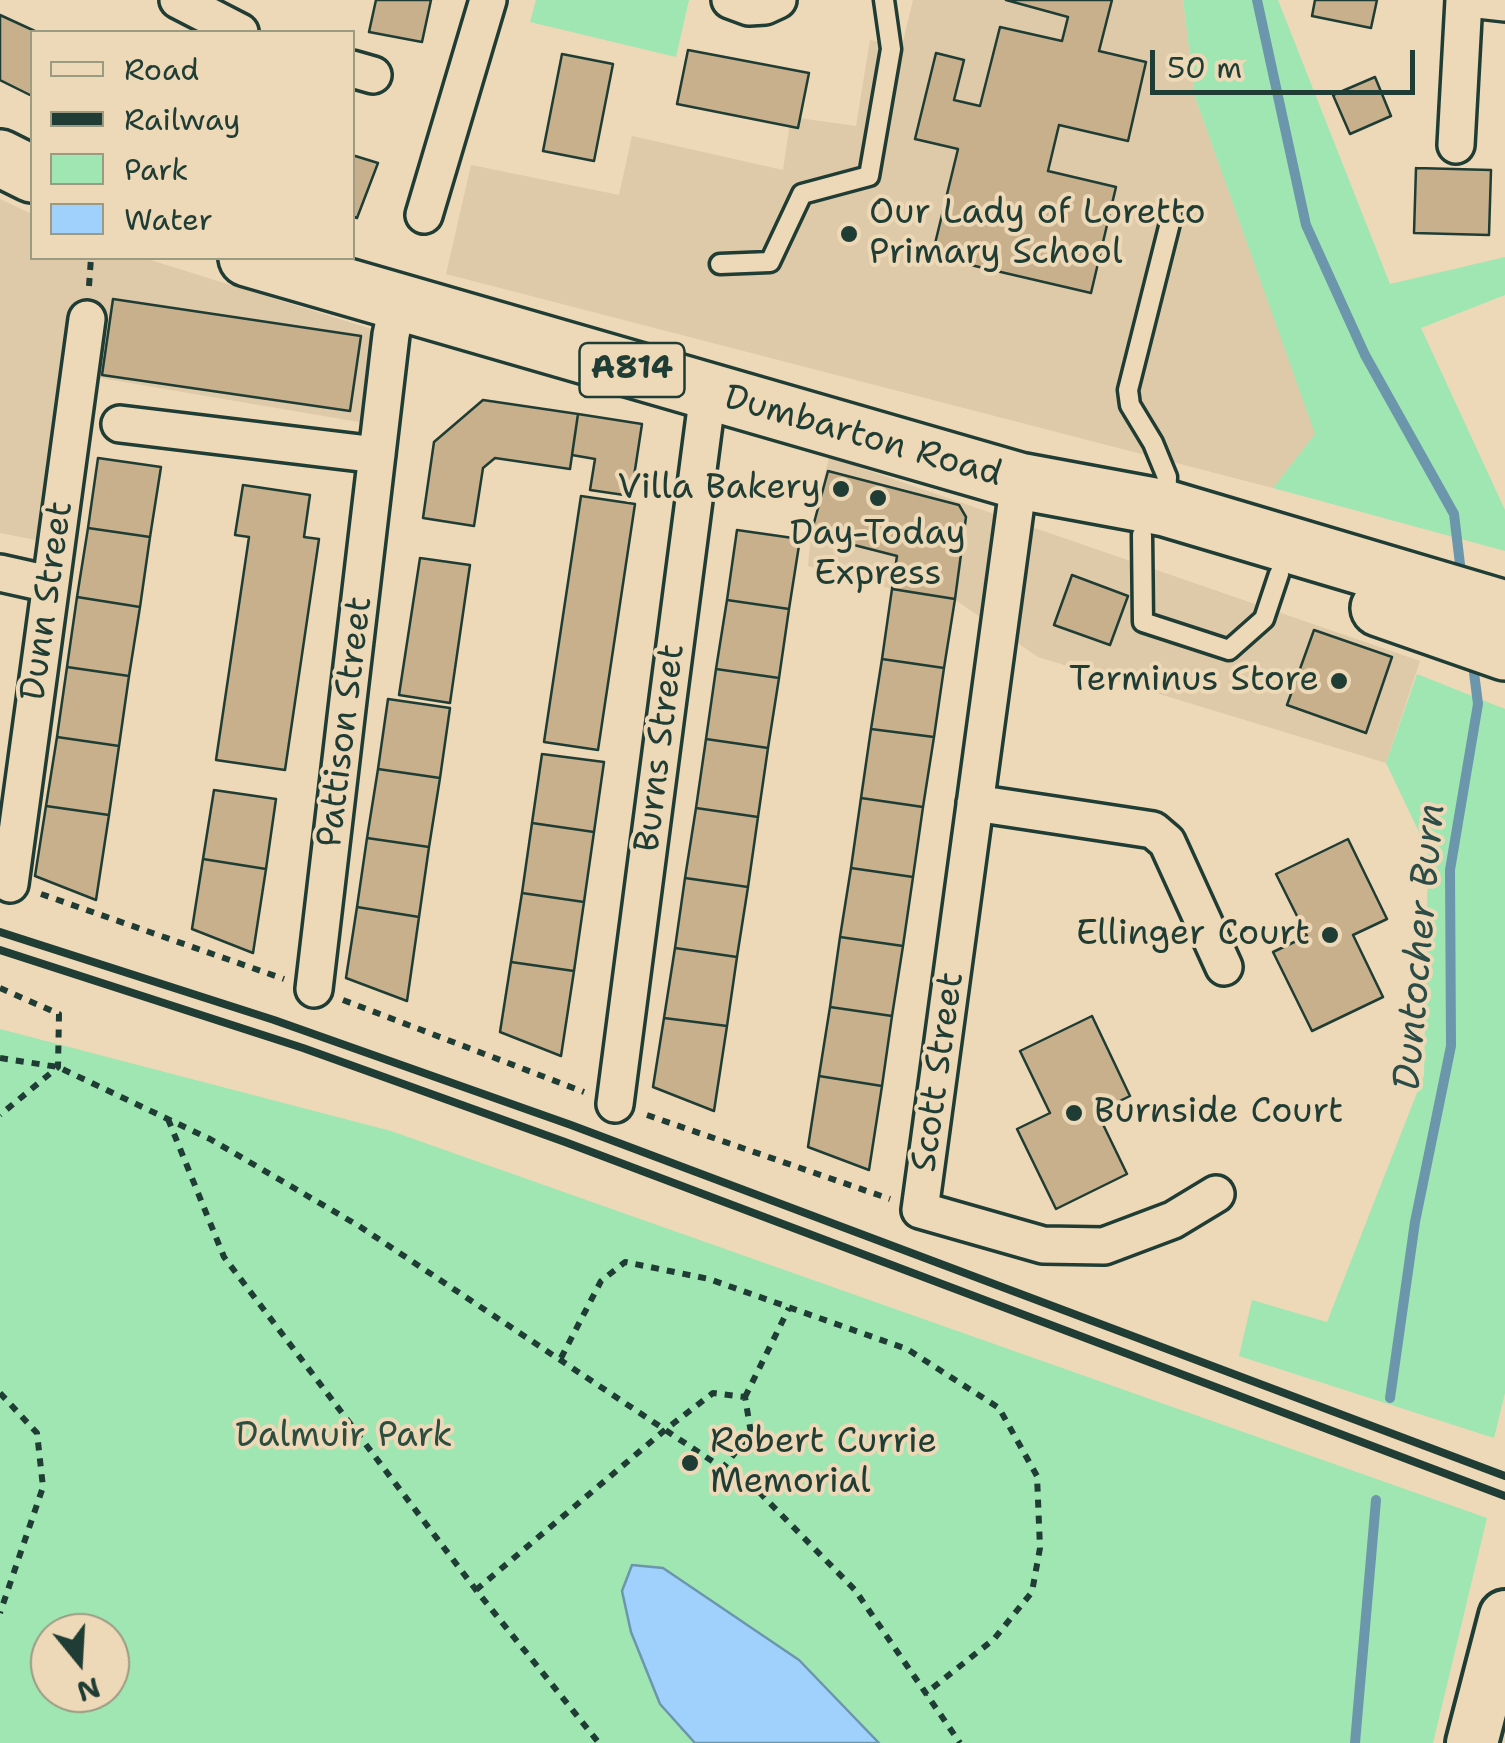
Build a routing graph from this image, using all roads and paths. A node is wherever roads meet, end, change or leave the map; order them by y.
1 (178, 0) edge
2 (488, 0) edge
3 (730, 0) edge
4 (778, 0) edge
5 (884, 0) edge
6 (1464, 0) edge
7 (1478, 0) edge
8 (1505, 3) edge
9 (236, 30) edge
10 (1456, 145) dead end
11 (0, 158) edge
12 (30, 173) edge
13 (424, 215) dead end
14 (1172, 216) dead end
15 (254, 260) edge
16 (720, 264) dead end
17 (398, 302) junction
18 (86, 318) dead end
19 (708, 392) junction
20 (120, 424) dead end
21 (377, 455) junction
22 (1019, 481) junction
23 (1154, 522) junction
24 (0, 573) edge
25 (1279, 574) junction
26 (49, 584) junction
27 (1439, 608) junction
28 (1505, 608) edge
29 (1505, 652) edge
30 (976, 803) junction
31 (10, 884) joint
32 (1224, 967) dead end
33 (0, 988) edge
34 (314, 990) junction
35 (0, 1058) edge
36 (58, 1067) junction
37 (615, 1104) junction
38 (0, 1115) edge
39 (167, 1118) junction
40 (1216, 1194) dead end
41 (920, 1210) junction
42 (789, 1308) junction
43 (560, 1358) junction
44 (0, 1393) edge
45 (745, 1396) junction
46 (666, 1429) junction
47 (724, 1468) junction
48 (476, 1590) junction
49 (3, 1591) edge
50 (0, 1613) edge
51 (1505, 1616) edge
52 (925, 1694) junction
53 (599, 1743) edge
54 (960, 1743) edge
55 (1472, 1743) edge

1 - 9 street
2 - 13 street
3 - 4 street
5 - 16 lane
6 - 10 street
7 - 8 street
11 - 12 main road
14 - 23 lane
15 - 17 main road, Dumbarton Road / A814
17 - 19 main road, Dumbarton Road / A814
17 - 21 street, Pattison Street
18 - 26 street, Dunn Street
19 - 22 main road, Dumbarton Road / A814
19 - 37 street, Burns Street
20 - 21 street
21 - 34 street, Pattison Street
22 - 23 main road, Dumbarton Road / A814
22 - 30 street, Scott Street
23 - 25 main road, Dumbarton Road / A814
23 - 25 lane
23 - 27 main road, Dumbarton Road / A814
24 - 26 street
25 - 27 main road, Dumbarton Road / A814
26 - 31 street, Dunn Street
27 - 28 main road, Dumbarton Road / A814
27 - 29 main road, Dumbarton Road / A814
30 - 32 street
30 - 41 street, Scott Street
31 - 34 path
33 - 36 path
34 - 37 path
35 - 36 path
36 - 38 path
36 - 39 path
37 - 41 path
39 - 43 path
39 - 48 path
40 - 41 street, Scott Street
42 - 43 path
42 - 45 path
42 - 52 path
43 - 46 path
44 - 49 path
45 - 46 path
45 - 47 path
46 - 47 path
46 - 48 path
47 - 52 path
48 - 53 path
49 - 50 path
51 - 55 street
52 - 54 path

